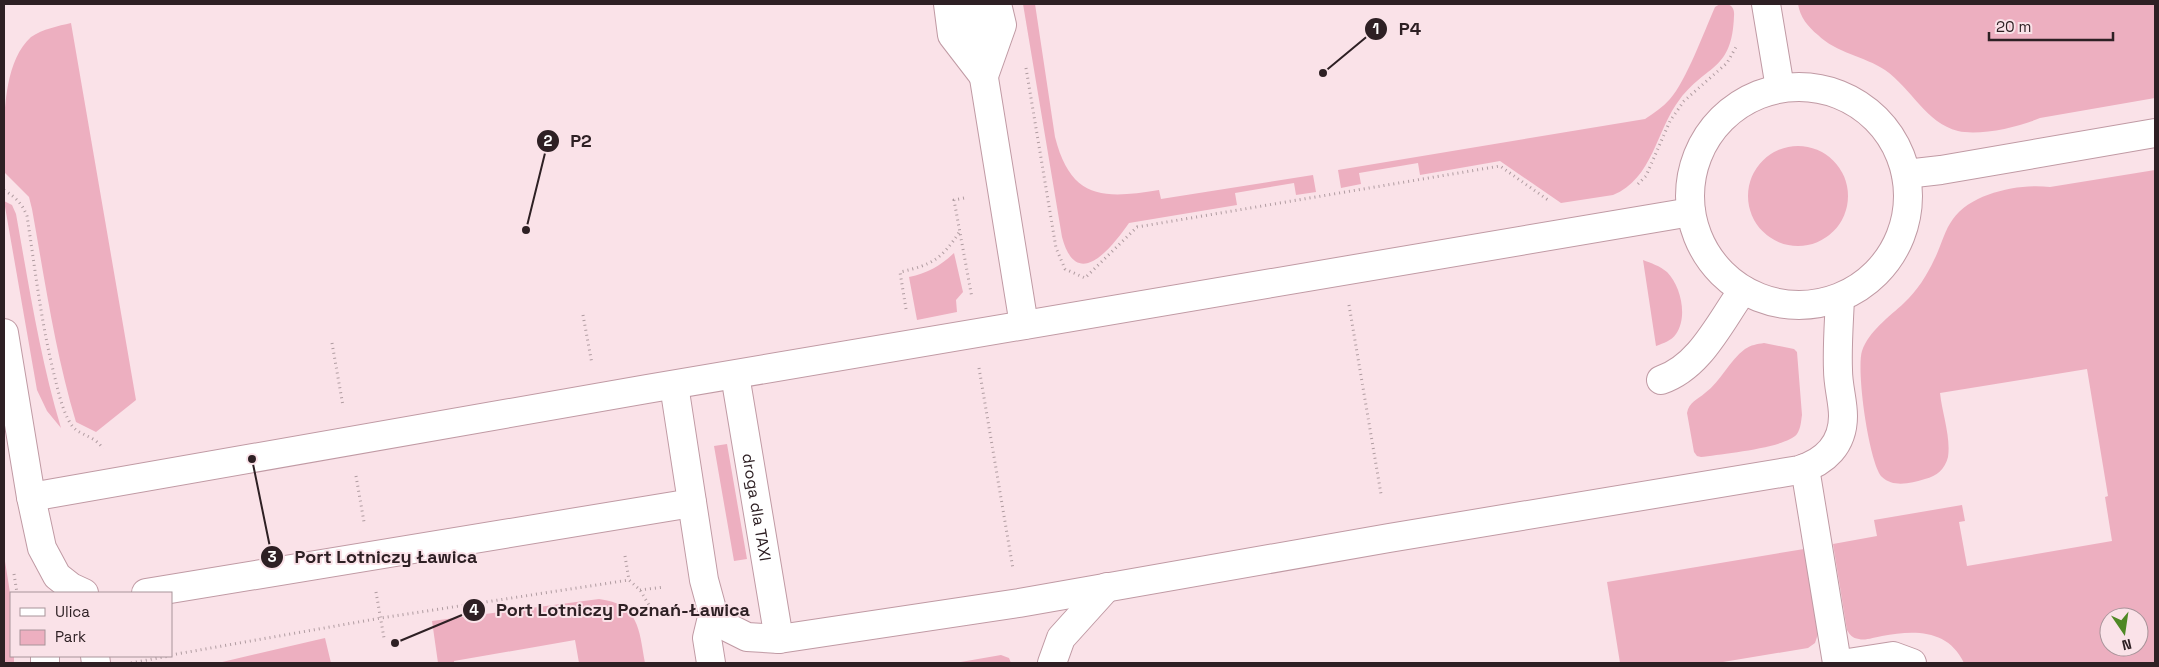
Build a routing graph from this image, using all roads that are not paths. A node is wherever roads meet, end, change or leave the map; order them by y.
1 (948, 4) edge
2 (972, 4) edge
3 (997, 4) edge
4 (1766, 4) edge
5 (984, 77) junction
6 (1780, 88) junction
7 (2155, 133) edge
8 (1906, 174) junction
9 (1691, 212) junction
10 (1743, 290) junction
11 (1840, 298) junction
12 (1024, 325) junction
13 (4, 333) edge
14 (736, 375) junction
15 (1660, 380) dead end
16 (674, 385) junction
17 (1805, 468) junction
18 (31, 497) junction
19 (692, 503) junction
20 (53, 585) edge
21 (1107, 587) junction
22 (82, 592) edge
23 (152, 592) edge
24 (713, 613) junction
25 (779, 639) junction
26 (711, 663) edge
27 (1052, 663) edge
28 (1837, 663) edge
29 (1848, 663) edge
30 (1912, 663) edge

1 - 5 lane
2 - 5 lane
3 - 5 lane
4 - 6 lane
5 - 12 lane
6 - 8 lane
6 - 9 lane
7 - 8 lane
8 - 11 lane
9 - 10 lane
9 - 12 lane
10 - 11 lane
10 - 15 lane
11 - 17 lane
12 - 14 lane
13 - 18 lane
14 - 16 lane
14 - 25 lane, droga dla TAXI
16 - 18 lane
16 - 19 lane
17 - 21 lane
17 - 28 lane
18 - 20 lane
19 - 23 lane
19 - 24 lane
20 - 22 lane
21 - 25 lane
21 - 27 lane
24 - 25 lane
24 - 26 lane
29 - 30 lane

